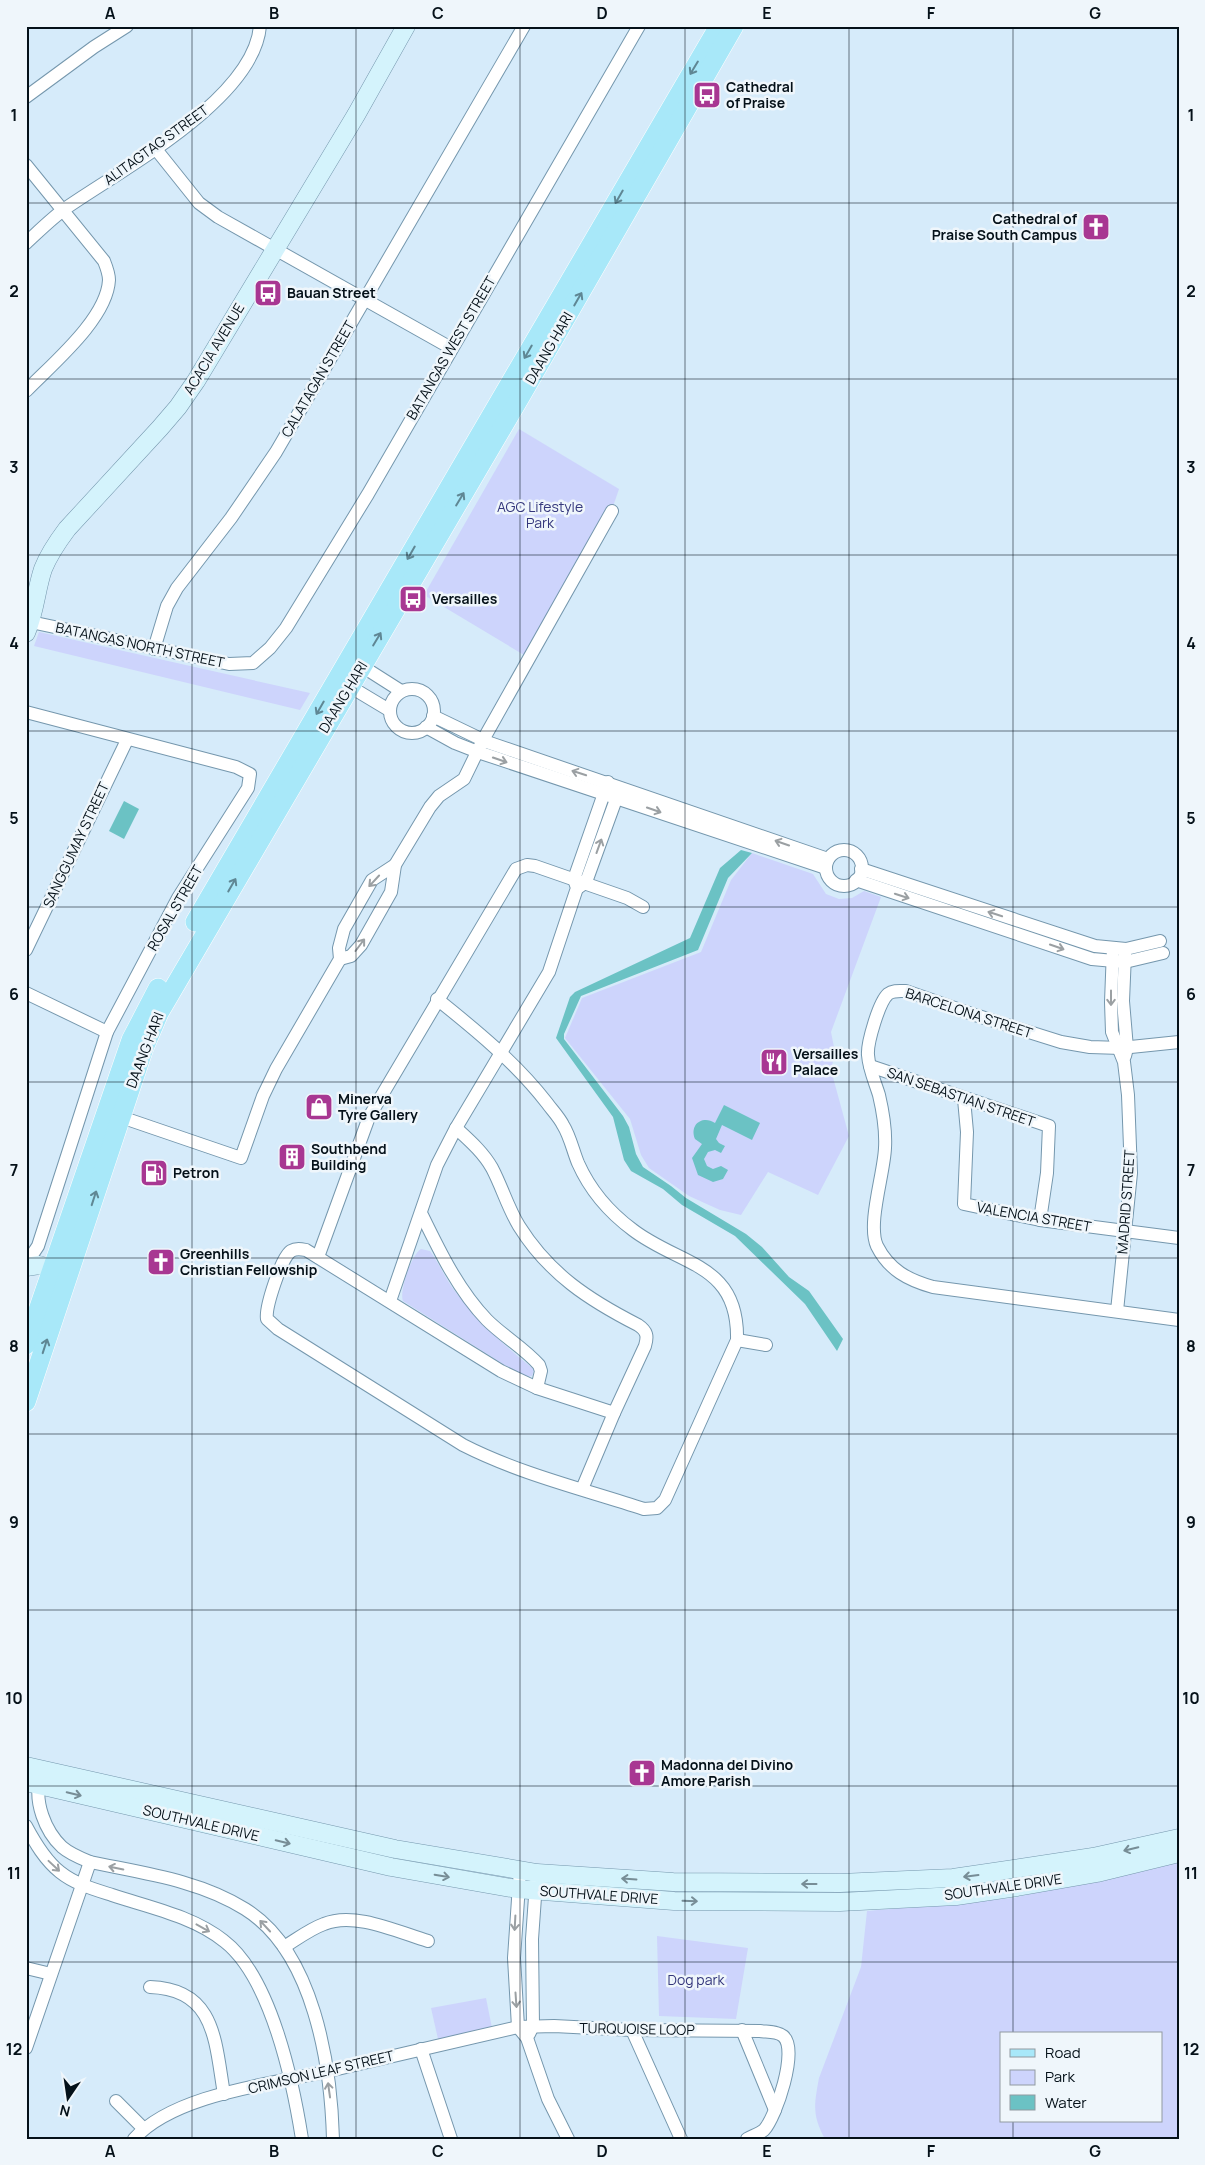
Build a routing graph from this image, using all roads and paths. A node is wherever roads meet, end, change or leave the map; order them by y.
1 (127, 26) edge
2 (260, 26) edge
3 (406, 26) edge
4 (524, 26) edge
5 (639, 26) edge
6 (719, 26) edge
7 (734, 26) edge
8 (26, 97) edge
9 (155, 148) junction
10 (26, 165) edge
11 (64, 210) junction
12 (26, 243) edge
13 (275, 247) junction
14 (364, 300) junction
15 (451, 348) junction
16 (26, 391) edge
17 (612, 511) dead end
18 (28, 626) edge
19 (154, 649) junction
20 (355, 662) junction
21 (253, 663) joint
22 (343, 682) junction
23 (401, 691) junction
24 (389, 710) junction
25 (26, 712) edge
26 (433, 716) junction
27 (426, 727) junction
28 (127, 740) junction
29 (480, 746) junction
30 (606, 788) junction
31 (618, 792) junction
32 (827, 863) junction
33 (395, 865) junction
34 (859, 875) junction
35 (579, 883) junction
36 (357, 907) junction
37 (643, 908) dead end
38 (377, 918) junction
39 (1160, 940) dead end
40 (26, 950) edge
41 (1163, 953) dead end
42 (1119, 955) junction
43 (340, 959) junction
44 (26, 993) edge
45 (437, 999) junction
46 (107, 1032) junction
47 (1179, 1042) edge
48 (1122, 1048) junction
49 (501, 1052) junction
50 (870, 1066) junction
51 (964, 1099) junction
52 (121, 1117) junction
53 (456, 1128) junction
54 (421, 1212) junction
55 (1040, 1220) junction
56 (1124, 1233) junction
57 (1179, 1238) edge
58 (318, 1256) junction
59 (43, 1273) edge
60 (390, 1301) junction
61 (1117, 1312) junction
62 (1179, 1320) edge
63 (737, 1340) junction
64 (26, 1345) edge
65 (766, 1345) dead end
66 (537, 1388) junction
67 (26, 1402) edge
68 (614, 1413) junction
69 (582, 1489) junction
70 (33, 1776) edge
71 (26, 1826) edge
72 (1179, 1838) edge
73 (1179, 1853) edge
74 (90, 1862) junction
75 (528, 1872) junction
76 (83, 1886) junction
77 (518, 1889) junction
78 (535, 1891) junction
79 (428, 1941) dead end
80 (284, 1947) junction
81 (26, 1968) edge
82 (51, 1974) junction
83 (150, 1987) dead end
84 (533, 2026) junction
85 (518, 2028) junction
86 (632, 2030) junction
87 (742, 2030) junction
88 (527, 2038) junction
89 (26, 2048) edge
90 (421, 2049) junction
91 (326, 2072) junction
92 (290, 2080) junction
93 (224, 2094) junction
94 (116, 2101) dead end
95 (775, 2110) junction
96 (143, 2128) junction
97 (134, 2139) edge
98 (302, 2139) edge
99 (333, 2139) edge
100 (451, 2139) edge
101 (568, 2139) edge
102 (681, 2139) edge
103 (747, 2139) edge

1 - 8 street
2 - 9 street, ALITAGTAG STREET
3 - 13 street, ACACIA AVENUE
4 - 14 street, CALATAGAN STREET
5 - 15 street, BATANGAS WEST STREET
6 -> 20 main road, DAANG HARI
20 -> 7 main road, DAANG HARI
9 - 11 street, ALITAGTAG STREET
9 - 13 street
10 - 11 street
11 - 12 street, ALITAGTAG STREET
11 - 16 street
13 - 14 street
13 - 18 street, ACACIA AVENUE
14 - 15 street
14 - 19 street, CALATAGAN STREET
15 - 21 street, BATANGAS WEST STREET
17 - 29 street
18 - 19 street, BATANGAS NORTH STREET
19 - 21 street, BATANGAS NORTH STREET
20 - 22 main road, DAANG HARI
20 - 23 street
22 - 24 street
52 -> 22 main road, DAANG HARI
22 -> 59 main road, DAANG HARI
23 - 24 street
23 - 26 street
24 - 27 street
25 - 28 street, ROSAL STREET
26 - 27 street
26 - 29 street
27 - 29 street
28 - 40 street, SANGGUMAY STREET
28 - 46 street, ROSAL STREET
29 - 30 street
29 - 33 street
30 - 31 street
30 - 35 street
31 - 32 street
35 -> 31 street
32 - 34 street
32 - 34 street
33 -> 36 street
33 - 38 street
34 - 42 street
35 - 37 street
35 - 45 street
35 - 49 street
36 - 38 street
36 - 38 street
36 - 43 street
43 -> 38 street
39 - 42 street
41 - 42 street
42 - 48 street, MADRID STREET
43 - 52 street
44 - 46 street
45 - 49 street
45 - 58 street
46 - 59 street, ROSAL STREET
47 - 48 street, BARCELONA STREET
48 - 50 street, BARCELONA STREET
48 - 56 street, MADRID STREET
49 - 53 street
49 - 63 street
50 - 51 street, SAN SEBASTIAN STREET
50 - 61 street, BARCELONA STREET
51 - 55 street, VALENCIA STREET
51 - 55 street, SAN SEBASTIAN STREET
59 -> 52 main road, DAANG HARI
53 - 54 street
53 - 68 street
54 - 60 street
54 - 66 street
55 - 56 street, VALENCIA STREET
56 - 57 street, VALENCIA STREET
56 - 61 street, MADRID STREET
58 - 60 street
58 - 69 street
59 - 64 main road, DAANG HARI
67 -> 59 main road, DAANG HARI
60 - 66 street
61 - 62 street, BARCELONA STREET
63 - 65 street
63 - 69 street
66 - 68 street
68 - 69 street
70 - 74 street
70 - 75 street, SOUTHVALE DRIVE
70 -> 77 street, SOUTHVALE DRIVE
71 -> 76 street
72 -> 75 street, SOUTHVALE DRIVE
78 -> 73 street, SOUTHVALE DRIVE
74 - 76 street
80 -> 74 street
75 - 77 street
75 - 78 street
76 - 82 street
76 -> 92 street
77 - 78 street, SOUTHVALE DRIVE
77 -> 85 street
78 - 84 street
79 - 80 street
80 - 91 street
81 - 82 street
82 - 89 street
83 - 93 street
84 - 85 street, TURQUOISE LOOP
84 - 86 street, TURQUOISE LOOP
84 - 88 street
85 - 88 street
85 - 90 street, CRIMSON LEAF STREET
86 - 87 street, TURQUOISE LOOP
86 - 102 street
87 - 95 street
87 - 95 street, TURQUOISE LOOP
88 - 101 street
90 - 91 street, CRIMSON LEAF STREET
90 - 100 street
91 - 92 street, CRIMSON LEAF STREET
99 -> 91 street
92 - 93 street, CRIMSON LEAF STREET
92 - 98 street
93 - 96 street, CRIMSON LEAF STREET
94 - 96 street
95 - 103 street, TURQUOISE LOOP
96 - 97 street, CRIMSON LEAF STREET

